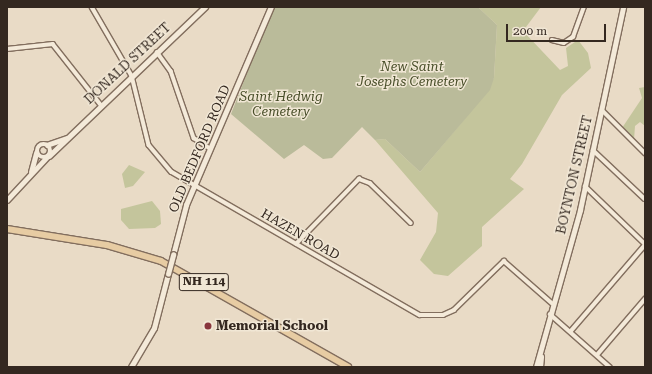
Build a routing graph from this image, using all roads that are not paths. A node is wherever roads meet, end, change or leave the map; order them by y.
1 (92, 7) edge
2 (205, 7) edge
3 (271, 7) edge
4 (584, 7) edge
5 (624, 7) edge
6 (552, 40) dead end
7 (7, 49) edge
8 (157, 52) junction
9 (132, 76) junction
10 (101, 105) junction
11 (602, 110) junction
12 (67, 138) junction
13 (47, 145) junction
14 (211, 149) junction
15 (593, 150) junction
16 (36, 152) junction
17 (645, 153) edge
18 (48, 156) junction
19 (29, 176) junction
20 (194, 185) junction
21 (585, 186) junction
22 (645, 199) edge
23 (7, 200) edge
24 (411, 223) dead end
25 (7, 229) edge
26 (296, 244) junction
27 (645, 244) edge
28 (645, 300) edge
29 (552, 303) junction
30 (549, 313) junction
31 (570, 331) junction
32 (541, 347) junction
33 (326, 353) junction
34 (597, 355) junction
35 (131, 367) edge
36 (348, 367) edge
37 (353, 367) edge
38 (536, 367) edge
39 (540, 367) edge
40 (610, 367) edge

1 - 9 street, HAZEN ROAD
2 - 8 street, DONALD STREET
3 - 14 street, OLD BEDFORD ROAD
4 - 6 street
5 - 11 street, BOYNTON STREET
7 - 10 street
8 - 9 street, DONALD STREET
8 - 14 street
9 - 10 street, DONALD STREET
9 - 20 street, HAZEN ROAD
10 - 12 street, DONALD STREET
11 - 15 street, BOYNTON STREET
11 - 17 street
12 - 13 street, DONALD STREET
12 - 18 street, DONALD STREET
13 - 16 street, DONALD STREET
13 - 18 street
14 - 20 street, OLD BEDFORD ROAD
15 - 21 street, BOYNTON STREET
15 - 22 street
16 - 18 street
16 - 19 street, DONALD STREET
18 - 19 street, DONALD STREET
19 - 23 street, DONALD STREET
20 - 26 street, HAZEN ROAD
20 - 35 street, OLD BEDFORD ROAD, bridge
21 - 27 street
21 - 29 street, BOYNTON STREET
24 - 26 street
25 - 33 main road, NH 114
26 - 29 street, HAZEN ROAD
27 - 31 street
28 - 34 street
29 - 30 street, BOYNTON STREET
30 - 31 street
30 - 32 street, BOYNTON STREET
31 - 34 street
32 - 38 street, BOYNTON STREET
32 - 39 street, BOYNTON STREET
33 - 36 main road, NH 114
33 - 37 main road, NH 114
34 - 40 street

